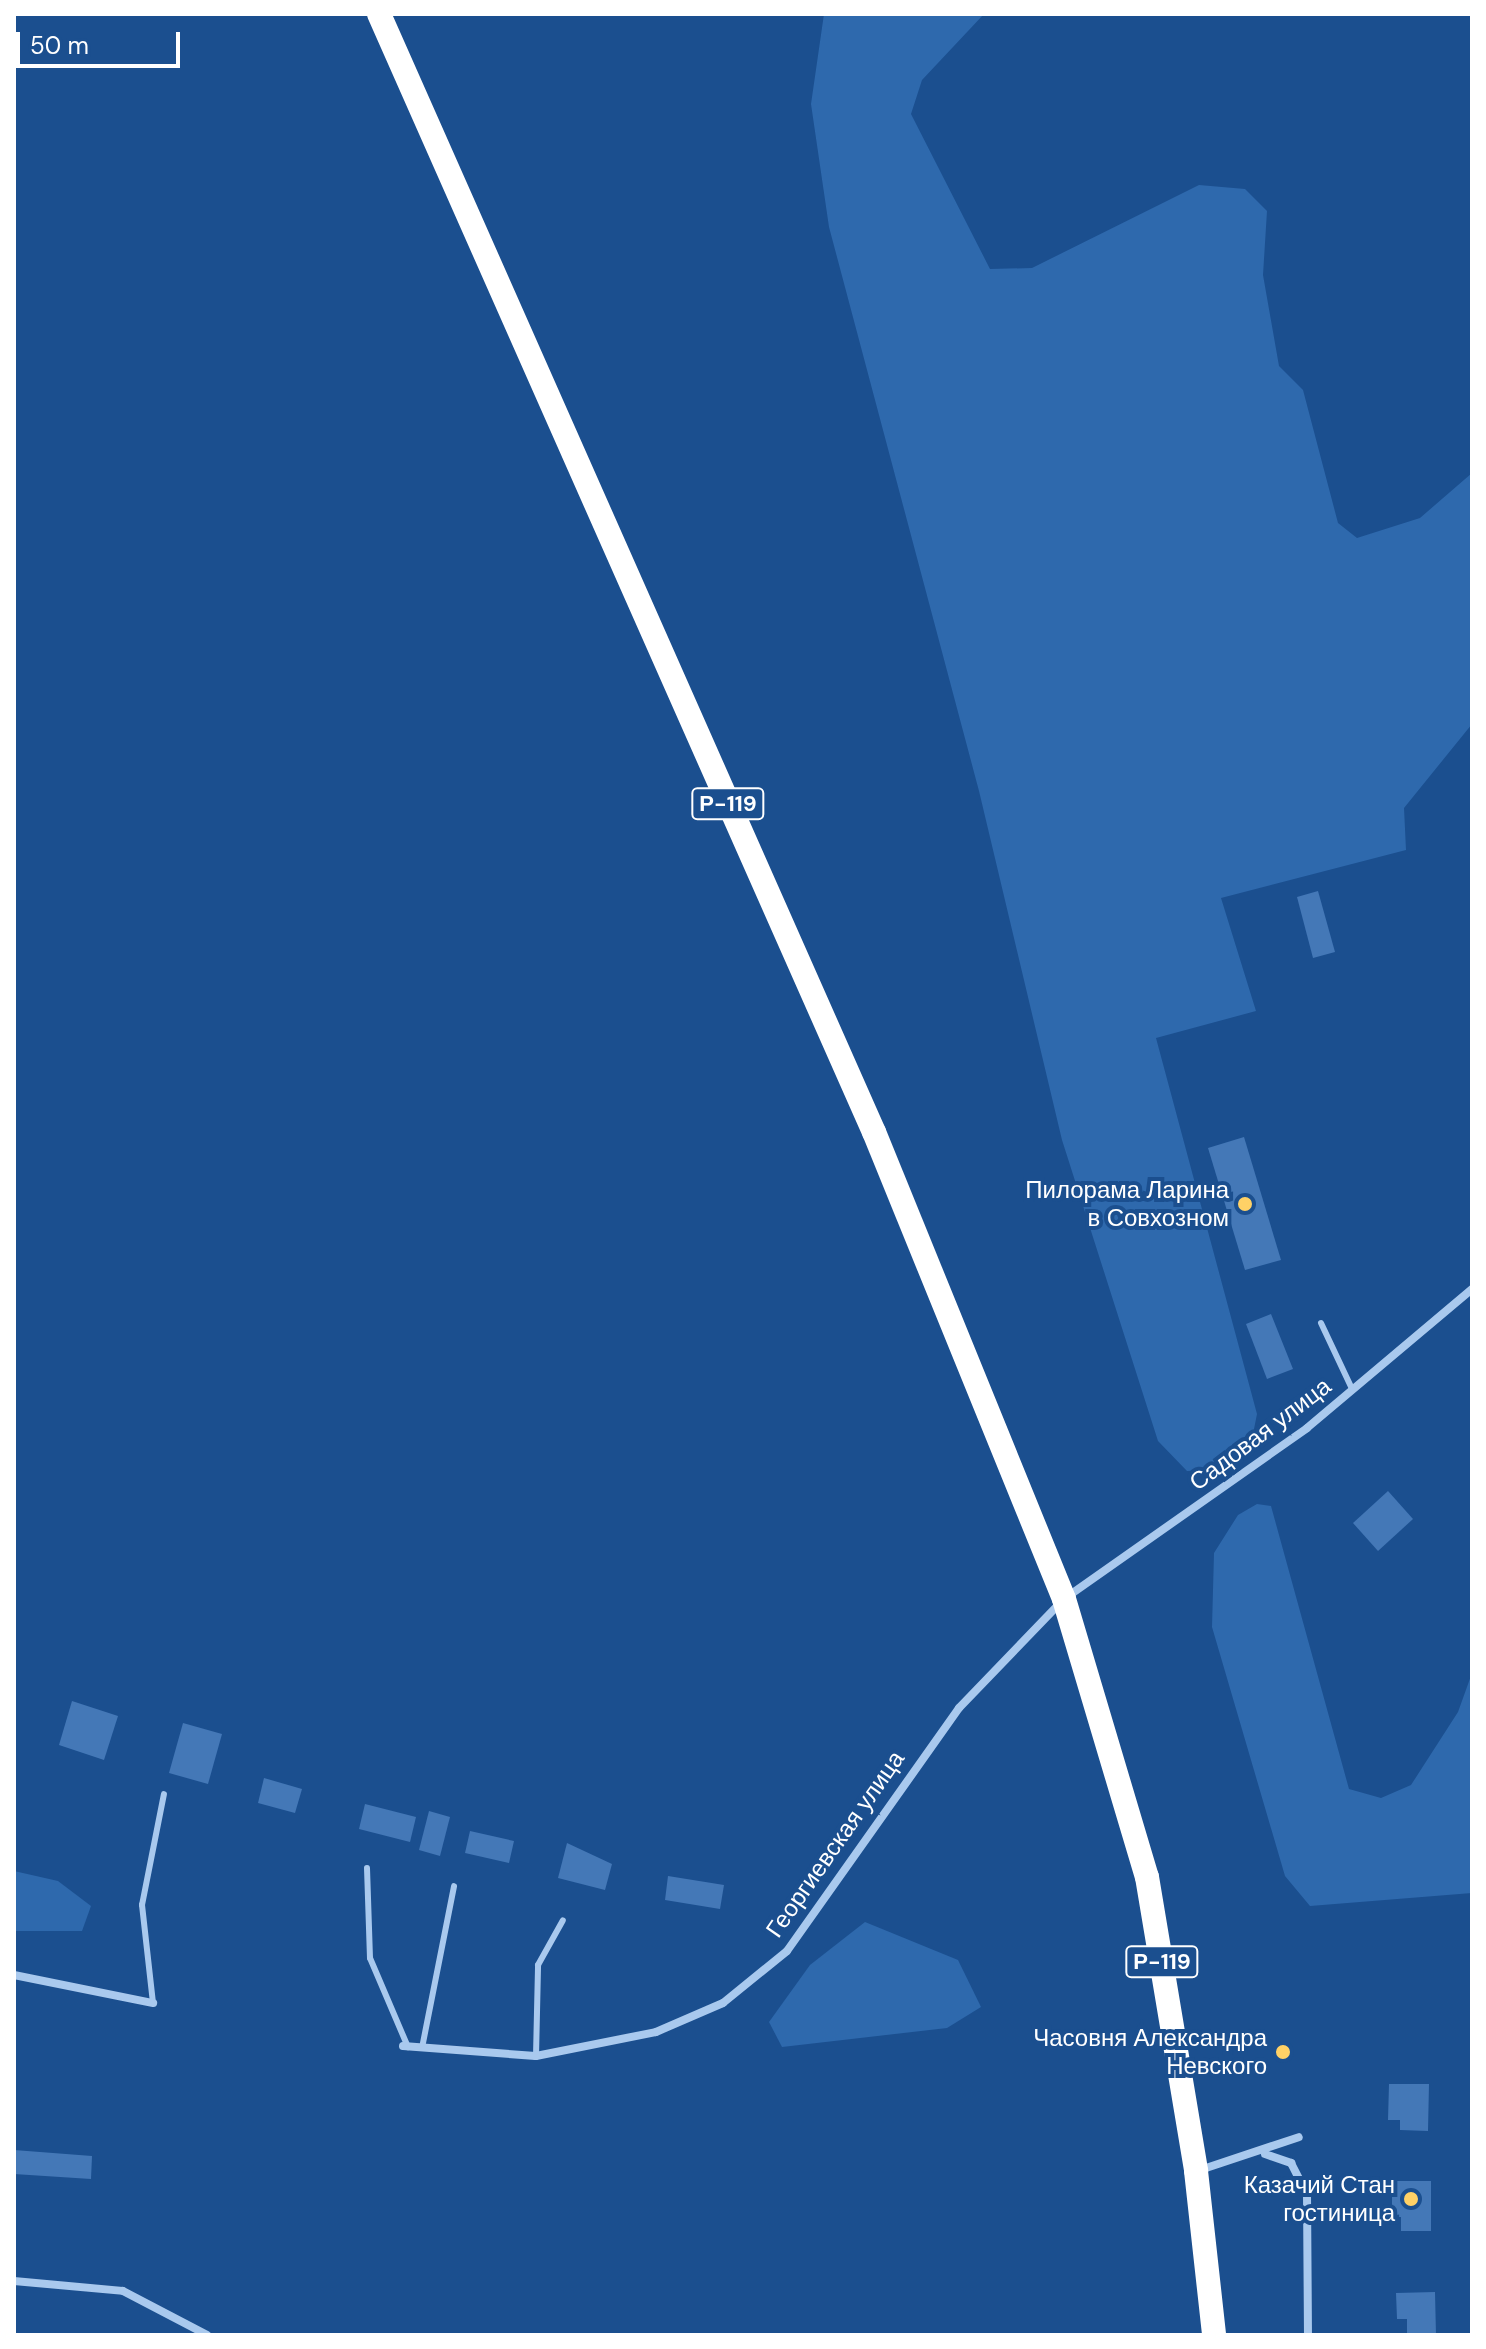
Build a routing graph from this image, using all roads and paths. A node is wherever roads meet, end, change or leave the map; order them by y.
1 (379, 14) edge
2 (1472, 1289) edge
3 (1321, 1323) dead end
4 (1352, 1389) junction
5 (1064, 1599) junction
6 (164, 1794) dead end
7 (367, 1868) dead end
8 (454, 1886) dead end
9 (563, 1920) dead end
10 (14, 1975) edge
11 (153, 2003) joint
12 (406, 2046) joint
13 (422, 2048) junction
14 (536, 2056) junction
15 (1299, 2137) dead end
16 (1265, 2154) junction
17 (1196, 2171) junction
18 (14, 2281) edge
19 (207, 2335) edge
20 (1214, 2335) edge
21 (1308, 2335) edge

1 - 5 highway, Р-119
2 - 4 street, Садовая улица
3 - 4 lane
4 - 5 street, Садовая улица
5 - 14 street, Георгиевская улица
5 - 17 highway, Р-119
6 - 11 lane
7 - 12 lane
8 - 13 lane
9 - 14 lane
10 - 11 street
12 - 13 street, Георгиевская улица
13 - 14 street, Георгиевская улица
15 - 16 street
16 - 17 street
16 - 21 street
17 - 20 highway, Р-119
18 - 19 street

